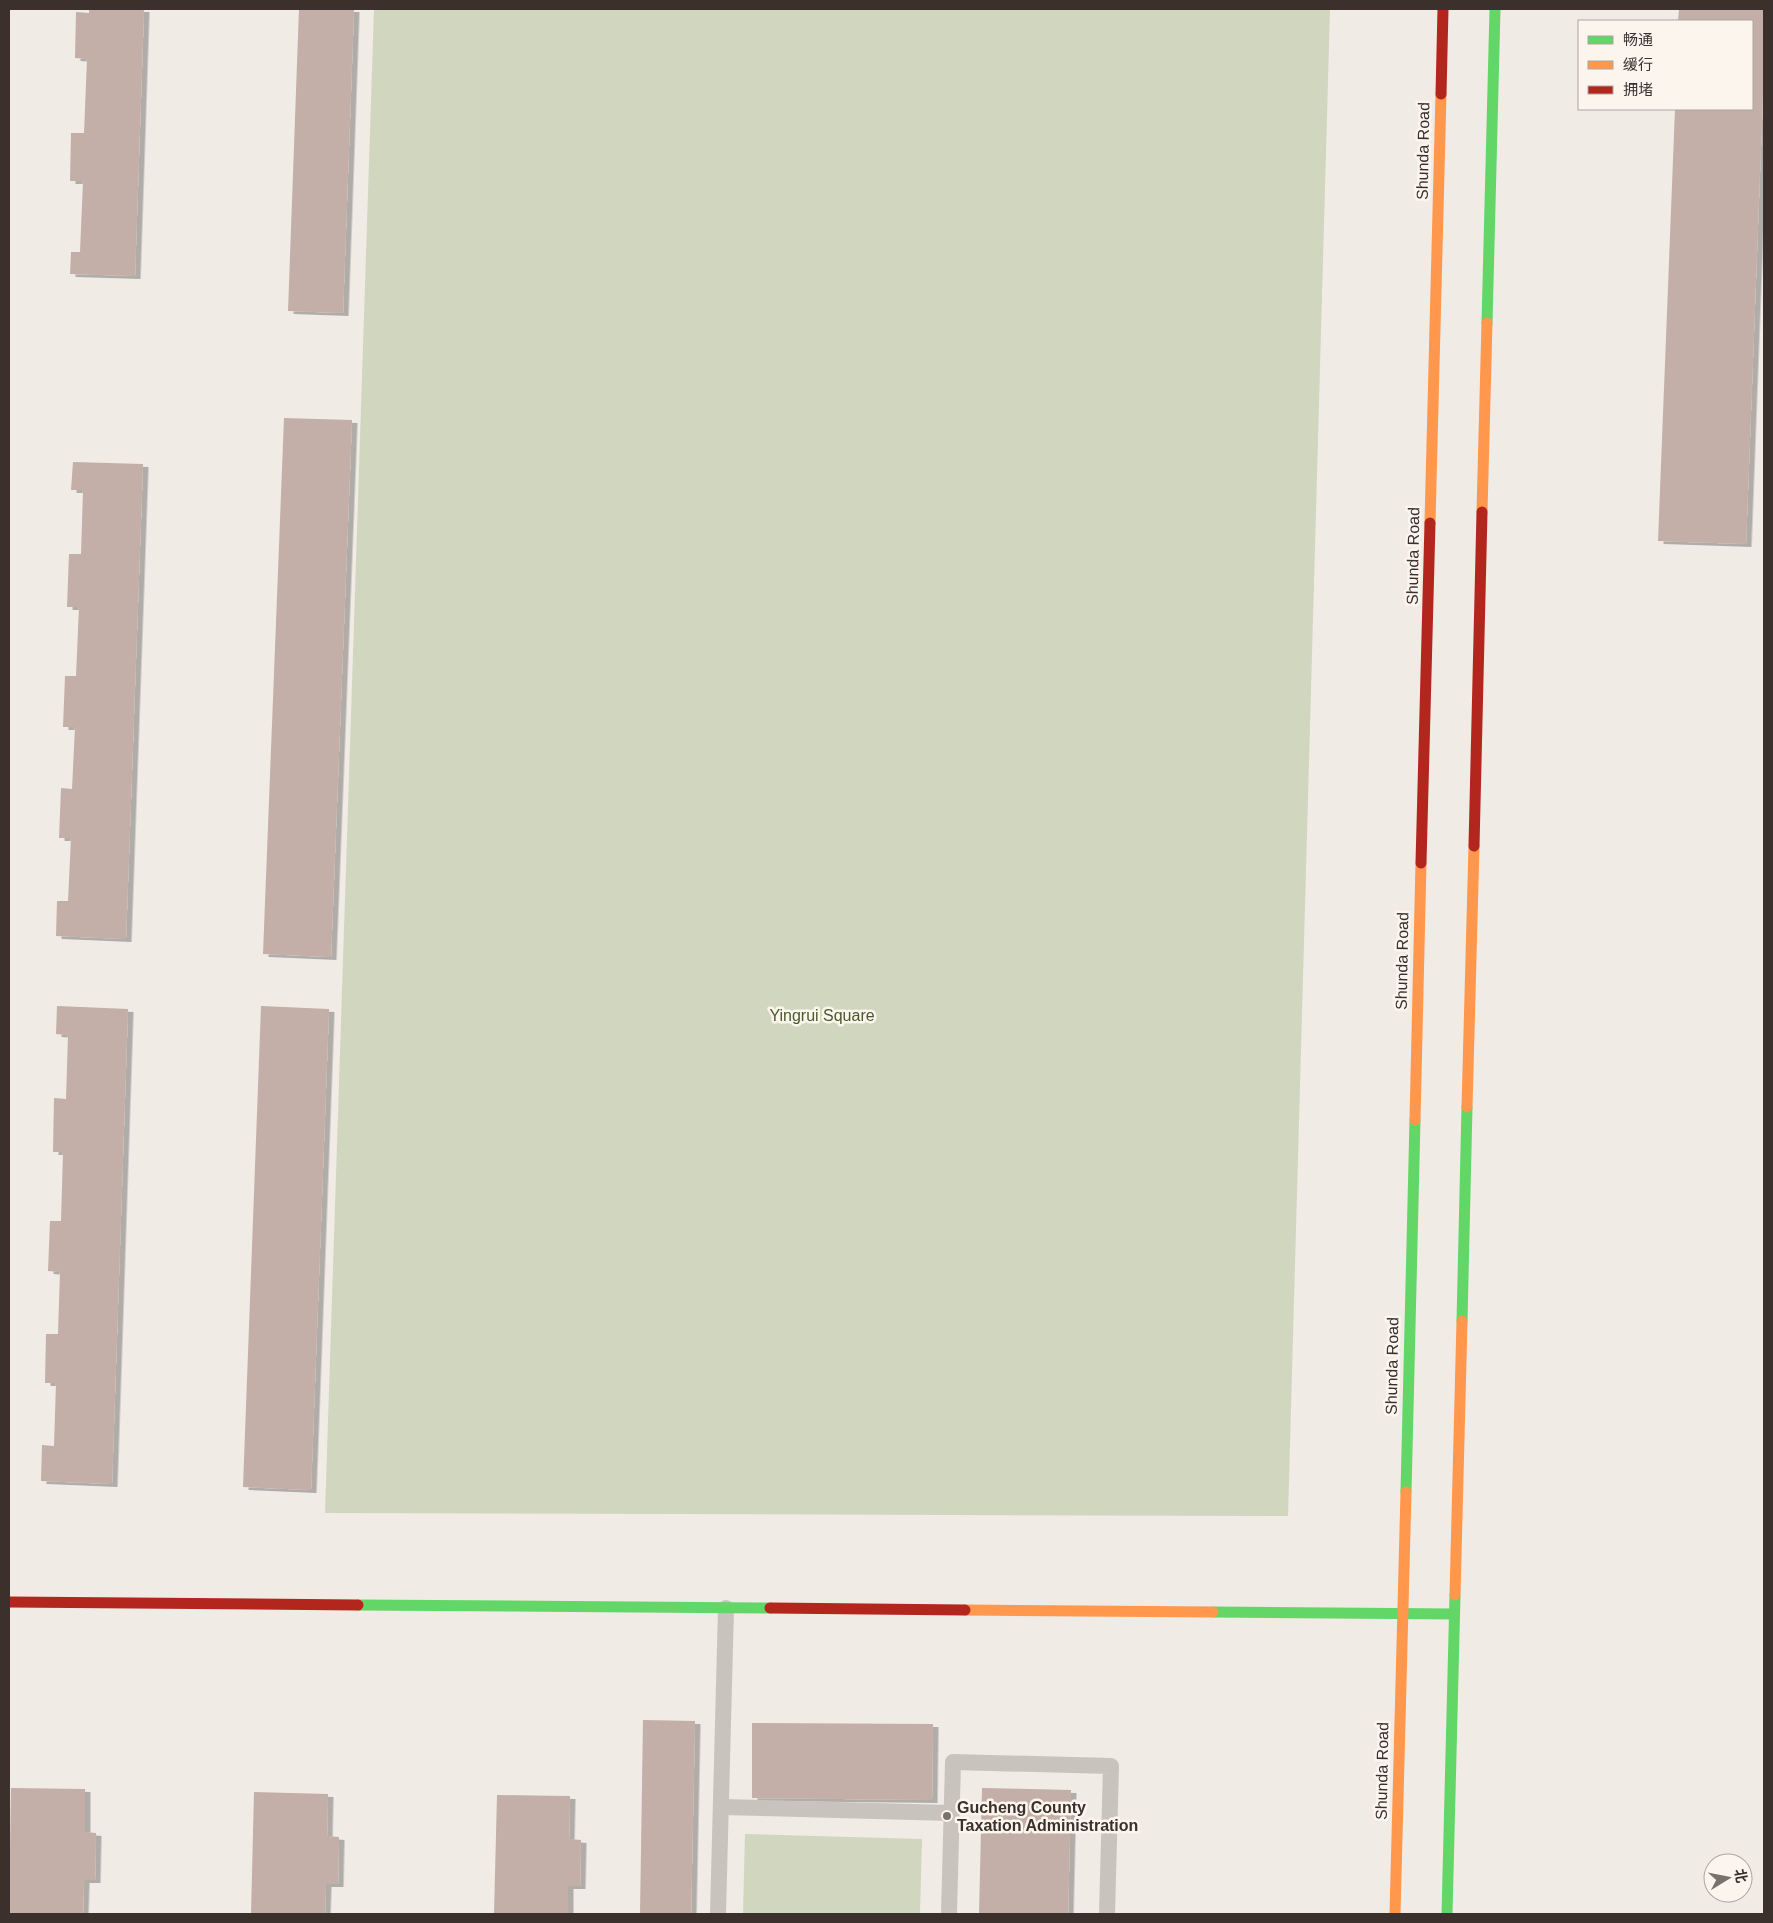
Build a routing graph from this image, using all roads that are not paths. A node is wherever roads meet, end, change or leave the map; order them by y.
1 (1443, 9) edge
2 (1495, 9) edge
3 (9, 1602) edge
4 (726, 1608) junction
5 (1402, 1613) junction
6 (1454, 1614) junction
7 (721, 1807) junction
8 (952, 1814) junction
9 (718, 1914) edge
10 (949, 1914) edge
11 (1108, 1914) edge
12 (1395, 1914) edge
13 (1447, 1914) edge

1 - 5 main road, Shunda Road
2 - 6 main road
3 - 4 main road
4 - 5 main road
4 - 7 lane
5 - 6 main road
5 - 12 main road, Shunda Road
6 - 13 main road
7 - 8 lane
7 - 9 lane
8 - 10 lane
8 - 11 lane

